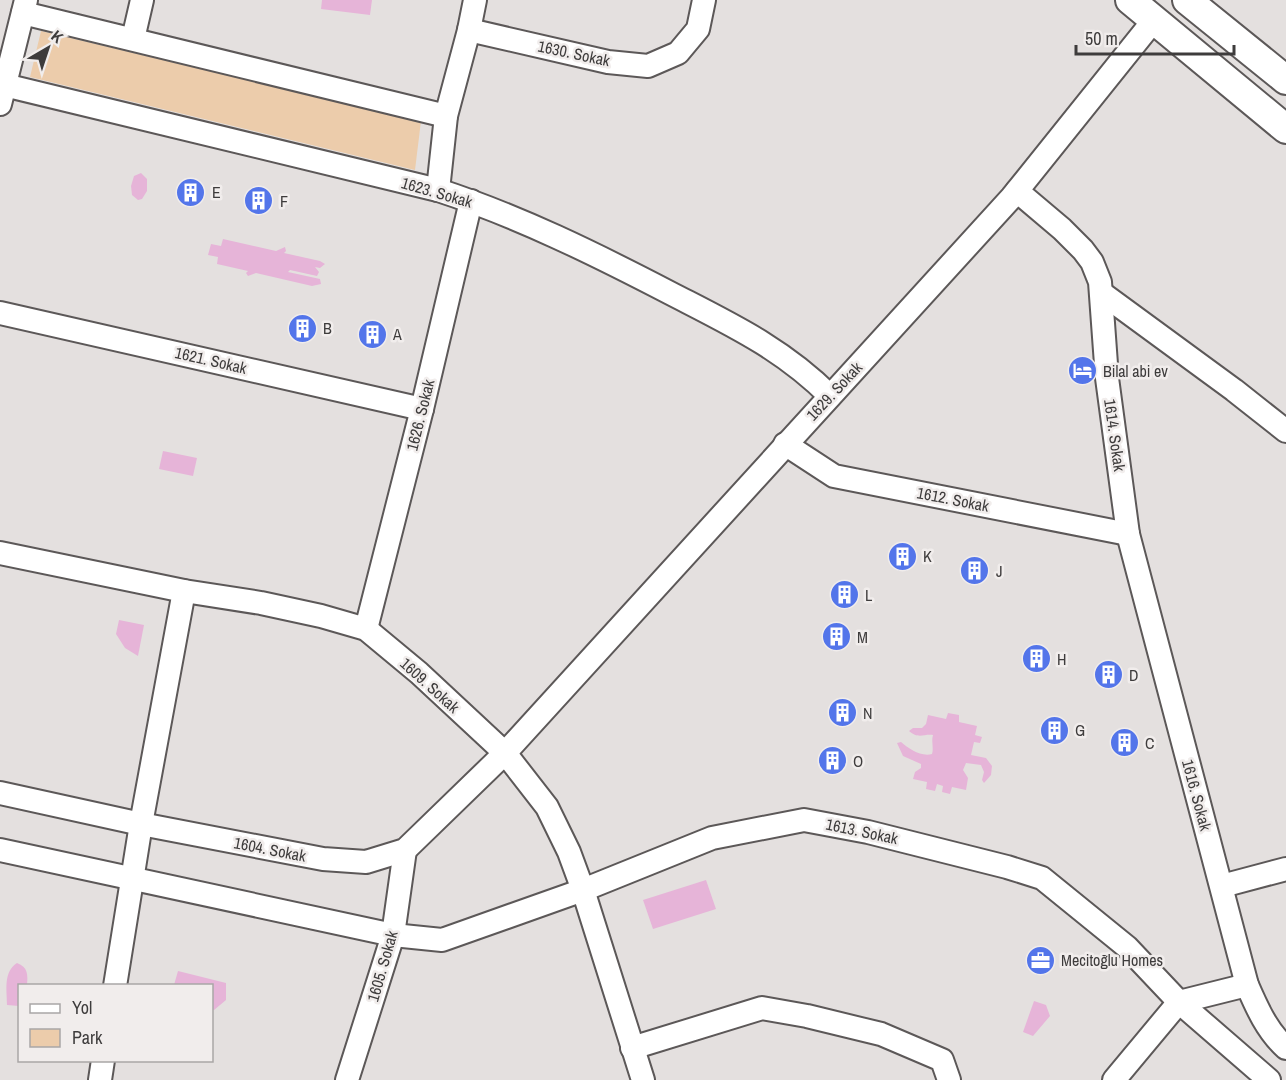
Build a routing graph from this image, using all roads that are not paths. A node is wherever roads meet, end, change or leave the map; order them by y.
1 (142, 0) edge
2 (475, 0) edge
3 (704, 0) edge
4 (1130, 0) edge
5 (1187, 0) edge
6 (25, 6) edge
7 (1154, 20) junction
8 (469, 30) junction
9 (133, 39) junction
10 (1286, 80) edge
11 (2, 91) edge
12 (446, 116) junction
13 (1286, 129) edge
14 (438, 190) junction
15 (1017, 191) junction
16 (471, 201) junction
17 (1103, 294) junction
18 (0, 313) edge
19 (830, 396) junction
20 (422, 409) junction
21 (1286, 431) edge
22 (785, 444) junction
23 (1128, 534) junction
24 (0, 553) edge
25 (184, 591) junction
26 (366, 629) junction
27 (505, 753) junction
28 (0, 793) edge
29 (141, 824) junction
30 (0, 850) edge
31 (405, 850) junction
32 (1286, 869) edge
33 (132, 877) junction
34 (1222, 886) junction
35 (583, 890) junction
36 (393, 935) junction
37 (115, 984) edge
38 (1246, 985) junction
39 (1179, 1002) junction
40 (632, 1048) junction
41 (1286, 1048) edge
42 (104, 1062) edge
43 (100, 1080) edge
44 (347, 1080) edge
45 (642, 1080) edge
46 (949, 1080) edge
47 (1114, 1080) edge
48 (1269, 1080) edge

1 - 9 street
2 - 8 street
3 - 8 street, 1630. Sokak
4 - 7 main road
5 - 10 main road
6 - 9 street
6 - 11 street
7 - 13 main road
7 - 15 street, 1629. Sokak
8 - 12 street
9 - 12 street
11 - 14 street, 1623. Sokak
12 - 14 street
14 - 16 street, 1623. Sokak
15 - 17 street, 1614. Sokak
15 - 19 street, 1629. Sokak
16 - 19 street, 1623. Sokak
16 - 20 street, 1626. Sokak
17 - 21 street
17 - 23 street, 1614. Sokak
18 - 20 street, 1621. Sokak
19 - 22 street, 1629. Sokak
20 - 26 street, 1626. Sokak
22 - 23 street, 1612. Sokak
22 - 27 street, 1629. Sokak
23 - 34 street, 1616. Sokak
24 - 25 street, 1609. Sokak
25 - 26 street, 1609. Sokak
25 - 29 street
26 - 27 street, 1609. Sokak
27 - 31 street, 1604. Sokak
27 - 35 street, 1609. Sokak
28 - 29 street, 1604. Sokak
29 - 31 street, 1604. Sokak
29 - 33 street
30 - 33 street, 1613. Sokak
31 - 36 street, 1605. Sokak
32 - 34 street
33 - 36 street, 1613. Sokak
33 - 37 street
34 - 38 street, 1616. Sokak
35 - 36 street, 1613. Sokak
35 - 39 street, 1613. Sokak
35 - 40 street, 1609. Sokak
36 - 44 street, 1605. Sokak
38 - 39 street
38 - 41 street, 1616. Sokak
39 - 47 street
39 - 48 street, 1613. Sokak
40 - 45 street, 1609. Sokak
40 - 46 street
42 - 43 street

